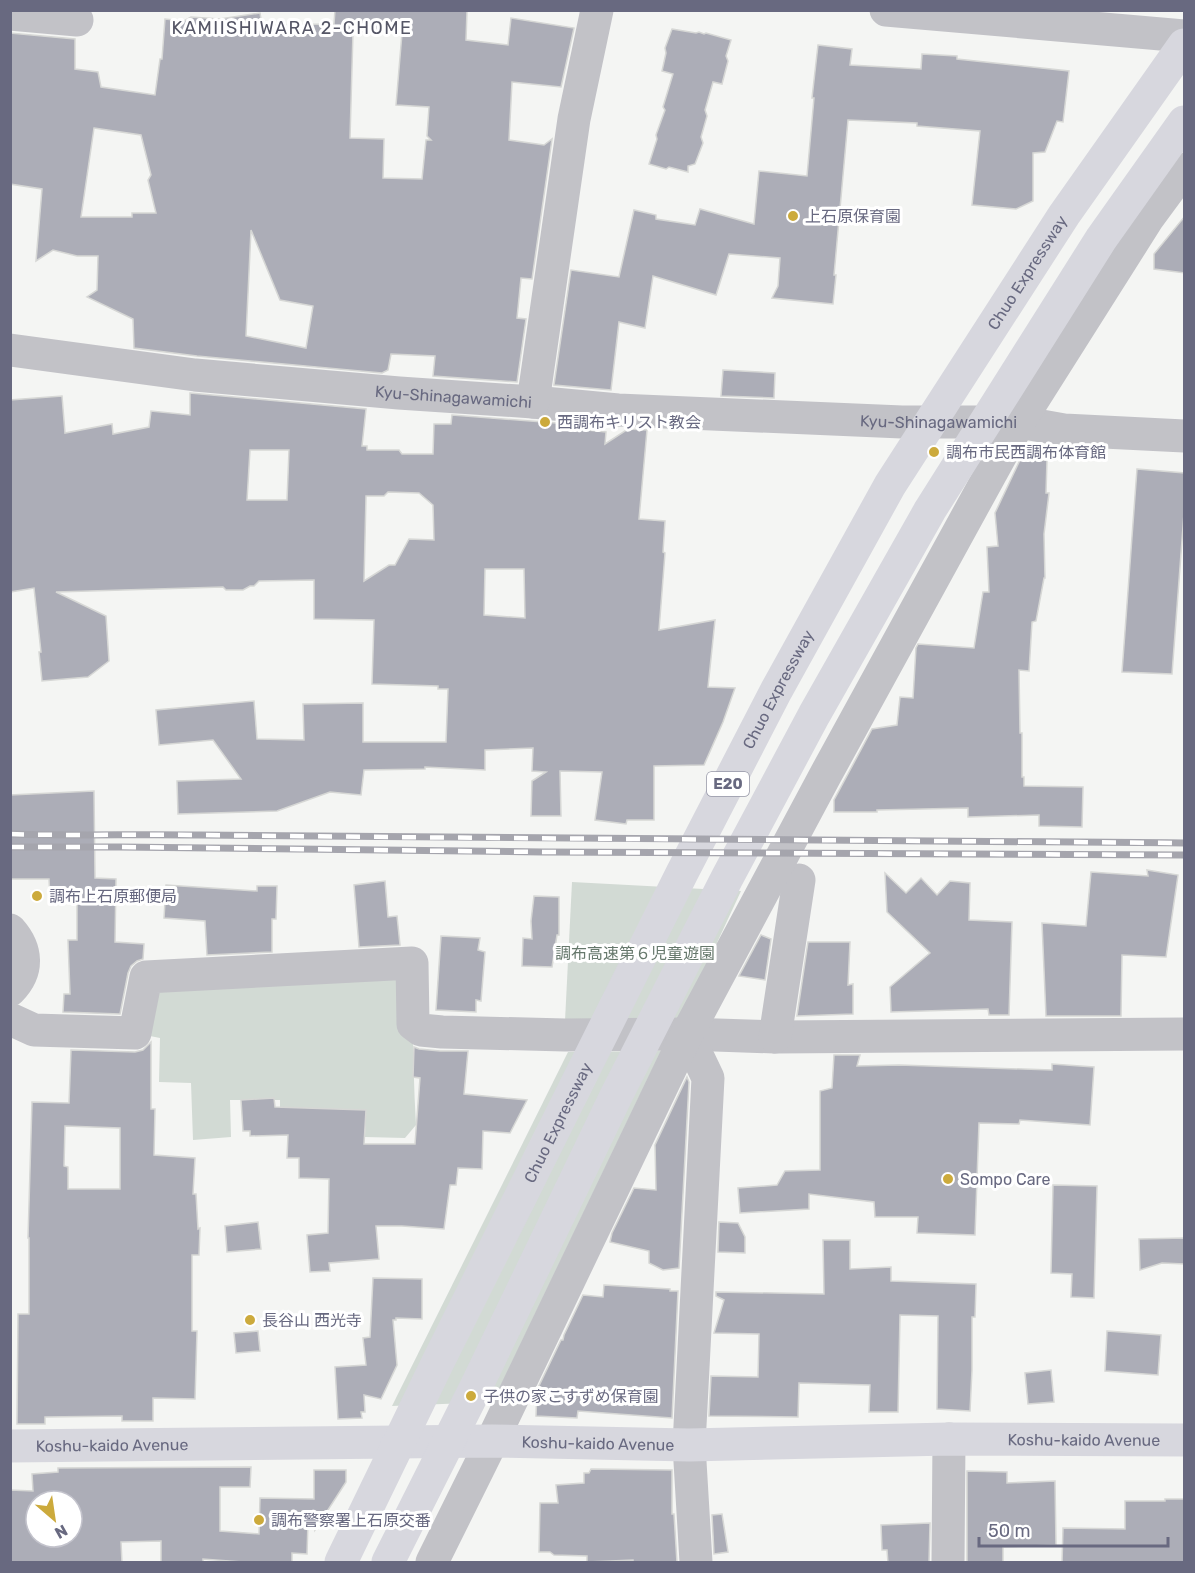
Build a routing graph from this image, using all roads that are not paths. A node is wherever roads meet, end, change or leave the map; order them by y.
1 (597, 10) edge
2 (886, 10) edge
3 (10, 14) edge
4 (77, 20) dead end
5 (1185, 36) edge
6 (1185, 45) edge
7 (1185, 122) edge
8 (1185, 169) edge
9 (10, 350) edge
10 (533, 402) junction
11 (1019, 422) junction
12 (1185, 436) edge
13 (800, 880) dead end
14 (10, 930) edge
15 (10, 990) edge
16 (10, 1019) edge
17 (687, 1034) junction
18 (1185, 1034) edge
19 (776, 1037) junction
20 (949, 1439) junction
21 (1185, 1440) edge
22 (492, 1441) junction
23 (689, 1445) junction
24 (10, 1446) edge
25 (341, 1563) edge
26 (388, 1563) edge
27 (432, 1563) edge
28 (696, 1563) edge
29 (948, 1563) edge

1 - 10 street
2 - 5 street
3 - 4 street
6 - 25 main road, Chuo Expressway / E20
7 - 26 main road, E20
8 - 11 street
9 - 10 street, Kyu-Shinagawamichi
10 - 11 street, Kyu-Shinagawamichi
11 - 12 street, Kyu-Shinagawamichi
11 - 17 street
13 - 19 street
14 - 15 street
16 - 17 street
17 - 19 street
17 - 22 street
17 - 23 street
18 - 19 street
20 - 21 main road, Koshu-kaido Avenue
20 - 23 main road, Koshu-kaido Avenue
20 - 29 street
22 - 23 main road, Koshu-kaido Avenue
22 - 24 main road, Koshu-kaido Avenue
22 - 27 street
23 - 28 street

